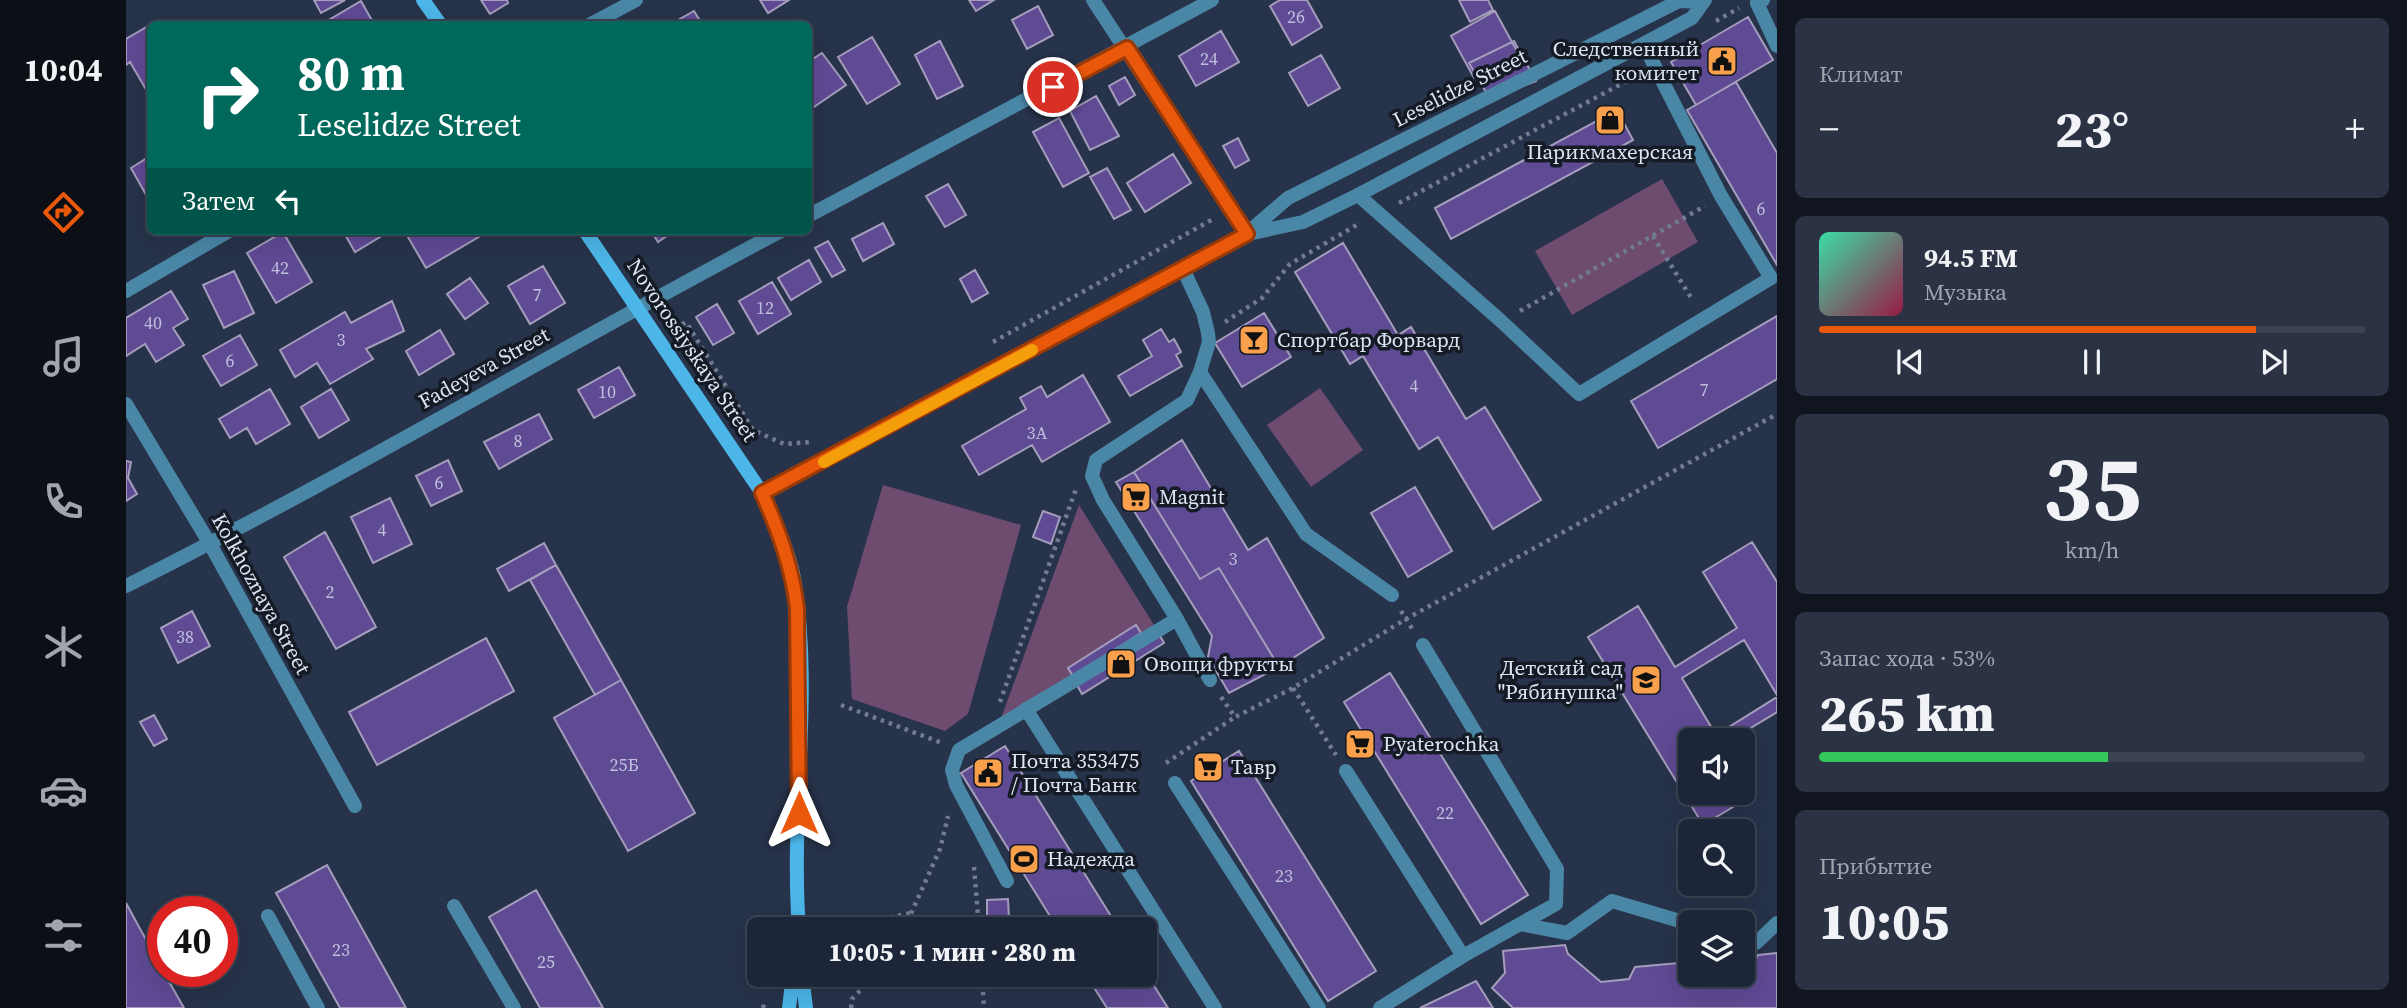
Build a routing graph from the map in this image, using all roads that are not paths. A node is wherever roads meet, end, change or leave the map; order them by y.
1 (423, 0) edge
2 (636, 0) edge
3 (1093, 0) edge
4 (1212, 0) edge
5 (1704, 1) edge
6 (1760, 2) edge
7 (438, 21) edge
8 (597, 21) edge
9 (1644, 45) junction
10 (1777, 46) edge
11 (1127, 48) junction
12 (1358, 195) junction
13 (812, 214) edge
14 (1247, 234) junction
15 (222, 235) edge
16 (588, 235) edge
17 (773, 235) edge
18 (1183, 269) junction
19 (126, 291) edge
20 (638, 306) junction
21 (1200, 372) junction
22 (126, 404) edge
23 (762, 493) junction
24 (210, 544) junction
25 (126, 586) edge
26 (1392, 595) dead end
27 (1177, 619) junction
28 (1423, 645) dead end
29 (1210, 680) road end
30 (1027, 709) junction
31 (1346, 771) road end
32 (1175, 783) road end
33 (355, 806) dead end
34 (1007, 881) dead end
35 (454, 906) dead end
36 (268, 916) dead end
37 (798, 917) edge
38 (1678, 920) edge
39 (1777, 923) edge
40 (1520, 924) junction
41 (1755, 943) edge
42 (1464, 956) junction
43 (792, 987) edge
44 (803, 987) edge
45 (318, 1008) edge
46 (514, 1008) edge
47 (789, 1008) edge
48 (806, 1008) edge
49 (1215, 1008) edge
50 (1319, 1008) edge
51 (1380, 1008) edge

1 - 7 street
2 - 8 street
3 - 11 street
4 - 11 street
5 - 9 street, Leselidze Street
5 - 14 street, Leselidze Street
6 - 10 street
9 - 12 street, Leselidze Street
9 - 12 street
11 - 13 street
11 - 14 street
12 - 14 street, Leselidze Street
14 - 18 street, Leselidze Street
15 - 19 street
16 - 20 street, Novorossiyskaya Street
17 - 20 street, Fadeyeva Street
18 - 21 street
18 - 23 street, Leselidze Street
20 - 23 street, Novorossiyskaya Street
20 - 24 street, Fadeyeva Street
21 - 26 street
21 - 27 street
22 - 24 street, Kolkhoznaya Street
23 - 37 street
24 - 25 street, Fadeyeva Street
24 - 33 street, Kolkhoznaya Street
27 - 29 street
27 - 30 street
28 - 40 street
30 - 34 street
30 - 49 street
31 - 42 street
32 - 50 street
35 - 46 street
36 - 45 street
38 - 40 street
39 - 41 street
40 - 42 street
42 - 51 street
43 - 47 street
44 - 48 street

